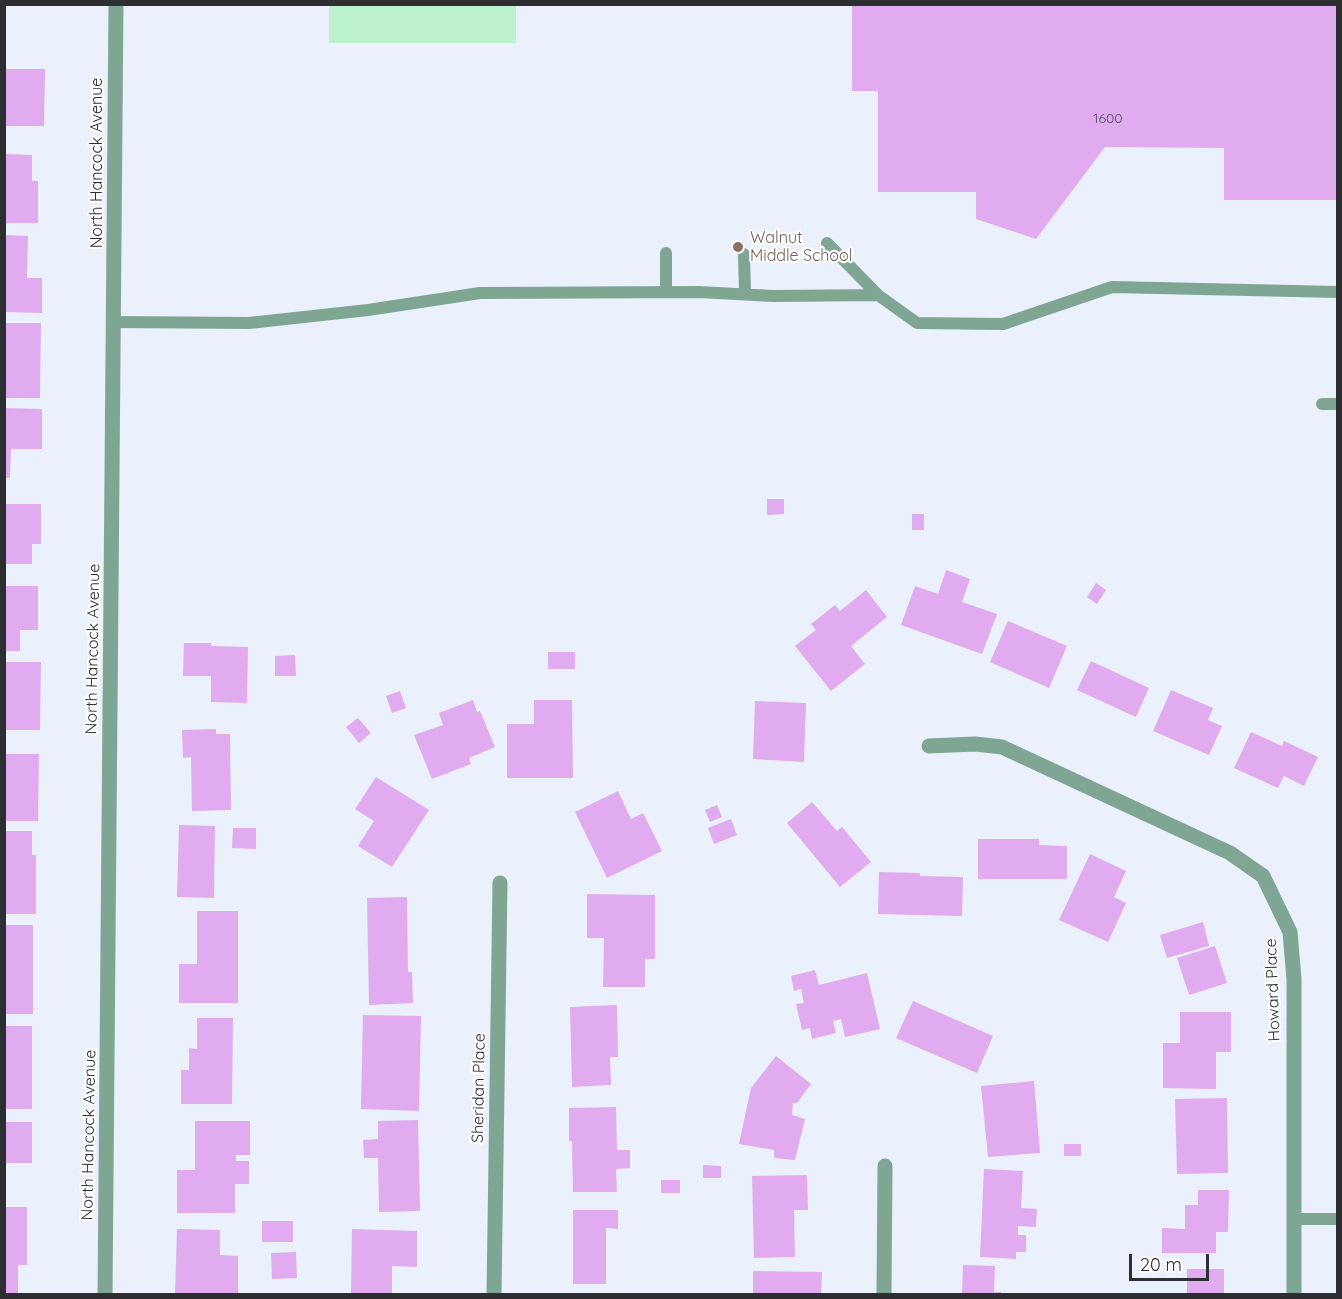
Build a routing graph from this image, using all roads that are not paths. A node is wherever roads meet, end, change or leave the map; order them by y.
1 (116, 4) edge
2 (827, 243) dead end
3 (666, 253) dead end
4 (744, 254) dead end
5 (666, 292) junction
6 (1338, 292) edge
7 (745, 293) junction
8 (878, 295) junction
9 (114, 322) junction
10 (1322, 404) dead end
11 (1338, 404) edge
12 (928, 746) dead end
13 (500, 883) dead end
14 (885, 1166) dead end
15 (1294, 1219) junction
16 (1338, 1220) edge
17 (105, 1294) edge
18 (494, 1294) edge
19 (884, 1294) edge
20 (1293, 1294) edge

1 - 9 street, North Hancock Avenue
2 - 8 lane
3 - 5 lane
4 - 7 lane
5 - 7 lane
5 - 9 lane
6 - 8 lane
7 - 8 lane
9 - 17 street, North Hancock Avenue
10 - 11 lane
12 - 15 street, Howard Place
13 - 18 street, Sheridan Place
14 - 19 street
15 - 16 lane
15 - 20 street, Howard Place

